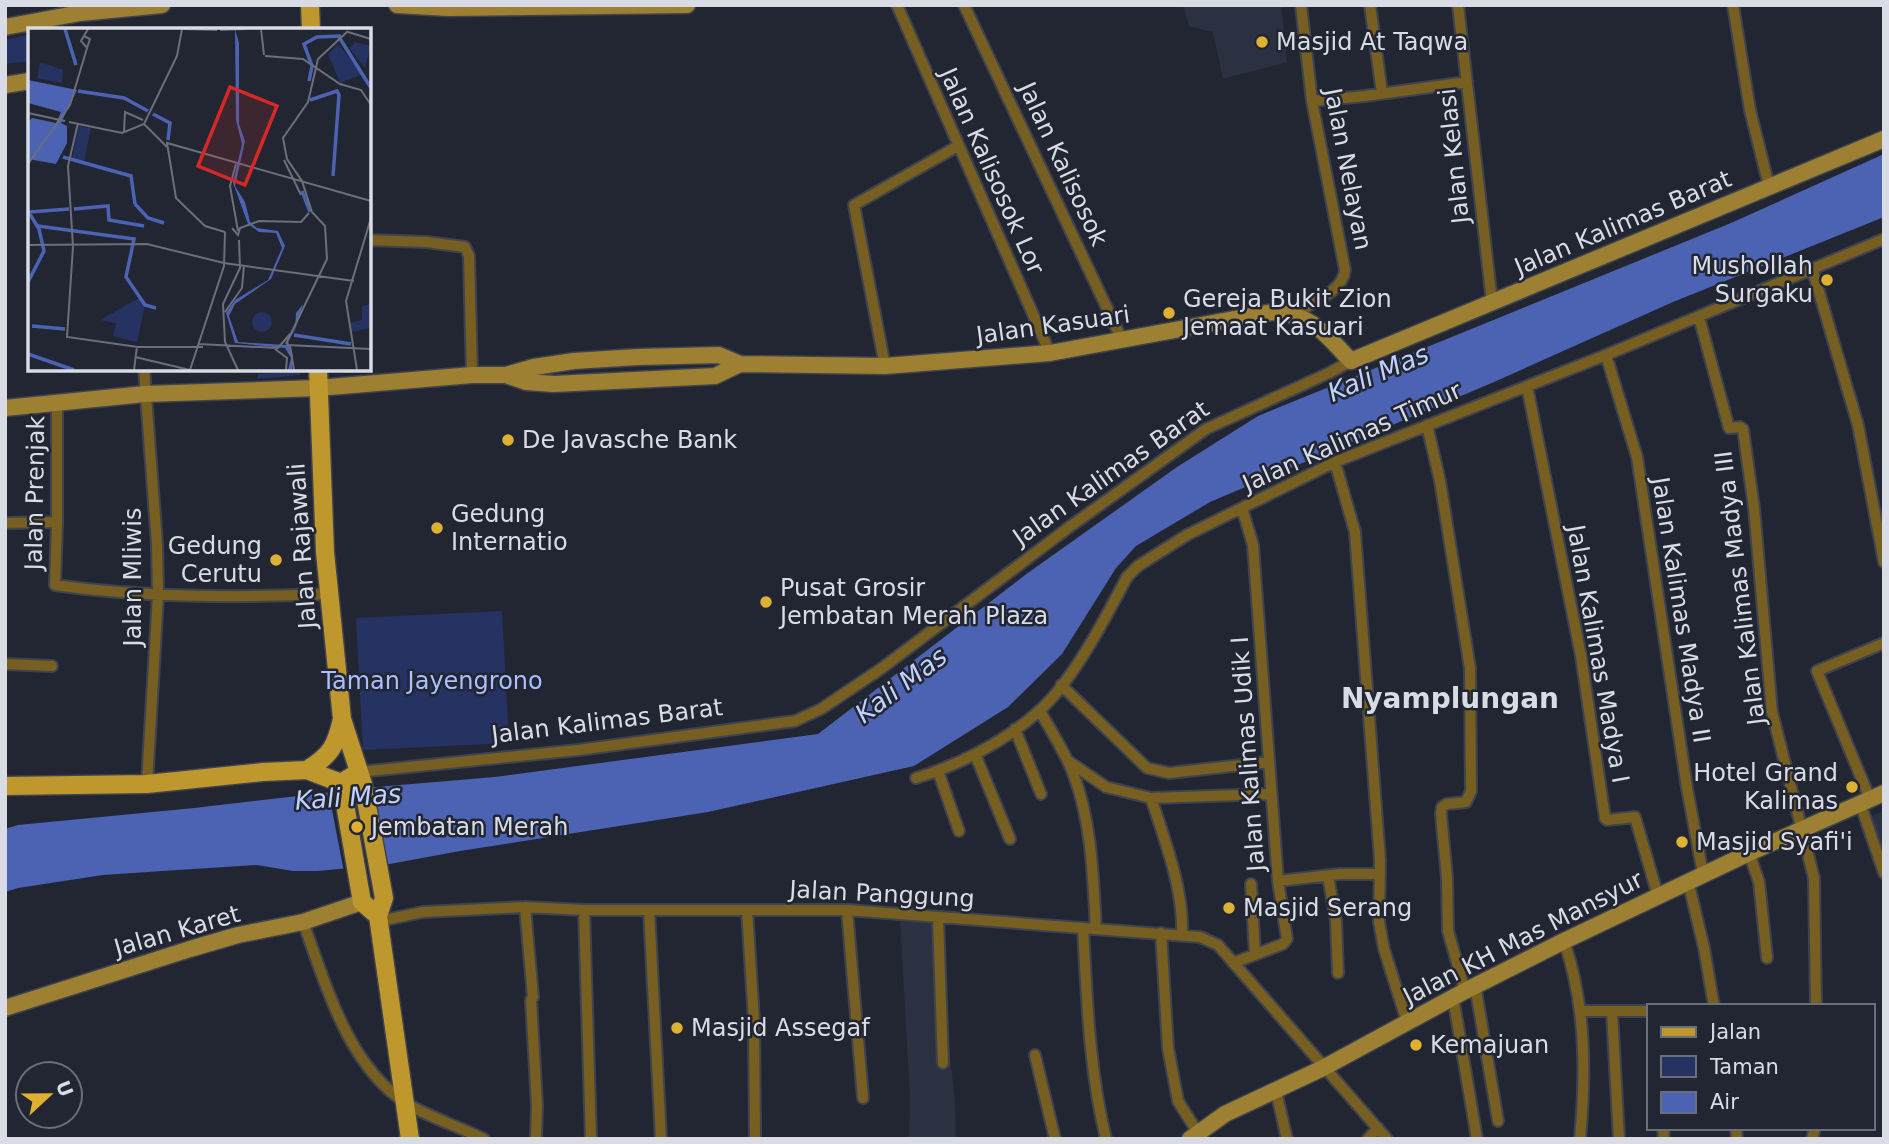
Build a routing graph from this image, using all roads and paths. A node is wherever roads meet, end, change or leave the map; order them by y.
1 (162, 5) edge
2 (310, 5) edge
3 (397, 5) edge
4 (687, 5) edge
5 (897, 5) edge
6 (964, 5) edge
7 (1301, 5) edge
8 (1370, 5) edge
9 (1458, 5) edge
10 (1732, 5) edge
11 (448, 6) edge
12 (641, 6) edge
13 (5, 27) edge
14 (311, 28) edge
15 (28, 81) edge
16 (1467, 82) junction
17 (5, 85) edge
18 (1381, 93) junction
19 (1312, 101) junction
20 (1884, 139) edge
21 (958, 146) junction
22 (1769, 186) junction
23 (1884, 239) edge
24 (371, 240) edge
25 (1812, 268) junction
26 (1492, 302) junction
27 (1294, 314) junction
28 (1699, 317) junction
29 (1122, 340) junction
30 (1050, 353) junction
31 (1606, 355) junction
32 (1351, 361) junction
33 (740, 364) junction
34 (886, 366) junction
35 (144, 371) edge
36 (318, 371) edge
37 (472, 375) junction
38 (506, 375) junction
39 (1527, 386) junction
40 (318, 388) junction
41 (145, 394) junction
42 (57, 401) junction
43 (5, 408) edge
44 (1427, 425) junction
45 (1335, 462) junction
46 (1242, 508) junction
47 (57, 522) junction
48 (5, 523) edge
49 (1884, 562) edge
50 (328, 594) junction
51 (158, 595) junction
52 (1884, 643) edge
53 (5, 664) edge
54 (52, 666) dead end
55 (1061, 685) junction
56 (1040, 711) junction
57 (342, 719) junction
58 (1015, 729) junction
59 (975, 754) junction
60 (1068, 761) junction
61 (1269, 762) junction
62 (307, 771) junction
63 (938, 771) junction
64 (361, 778) junction
65 (916, 778) dead end
66 (148, 784) junction
67 (341, 785) junction
68 (5, 786) edge
69 (1041, 794) dead end
70 (1271, 794) junction
71 (1151, 798) junction
72 (1871, 798) edge
73 (1801, 829) junction
74 (960, 831) dead end
75 (1010, 839) dead end
76 (1749, 853) junction
77 (1884, 873) edge
78 (1380, 874) junction
79 (1328, 876) junction
80 (1696, 878) junction
81 (1278, 881) junction
82 (1251, 884) dead end
83 (1658, 896) junction
84 (362, 902) junction
85 (525, 907) junction
86 (649, 909) junction
87 (584, 910) junction
88 (747, 910) junction
89 (847, 910) junction
90 (379, 918) junction
91 (937, 918) junction
92 (303, 922) junction
93 (1083, 928) junction
94 (1096, 929) junction
95 (1161, 933) junction
96 (1182, 935) junction
97 (1564, 941) junction
98 (1255, 955) junction
99 (1767, 958) dead end
100 (1233, 963) junction
101 (1338, 973) dead end
102 (1464, 991) junction
103 (1714, 1004) edge
104 (1816, 1004) edge
105 (5, 1008) edge
106 (1580, 1011) junction
107 (1647, 1011) edge
108 (1612, 1012) junction
109 (1407, 1021) junction
110 (1035, 1055) dead end
111 (943, 1063) dead end
112 (1323, 1068) junction
113 (1276, 1091) junction
114 (863, 1097) dead end
115 (406, 1103) junction
116 (1498, 1121) dead end
117 (1378, 1128) junction
118 (1203, 1134) edge
119 (410, 1139) edge
120 (484, 1139) edge
121 (536, 1139) edge
122 (591, 1139) edge
123 (661, 1139) edge
124 (755, 1139) edge
125 (1055, 1139) edge
126 (1106, 1139) edge
127 (1287, 1139) edge
128 (1368, 1139) edge
129 (1387, 1139) edge
130 (1477, 1139) edge
131 (1580, 1139) edge
132 (1619, 1139) edge

1 - 13 street
2 - 14 main road
3 - 11 street
4 - 12 street
5 - 21 street, Jalan Kalisosok Lor
6 - 29 street, Jalan Kalisosok
7 - 19 street, Jalan Nelayan
8 - 18 street
9 - 16 street, Jalan Kelasi
10 - 22 street
11 - 12 street
15 - 17 street
16 - 18 street
16 - 26 street, Jalan Kelasi
18 - 19 street
19 - 27 street, Jalan Nelayan
20 - 22 street, Jalan Kalimas Barat
21 - 30 street, Jalan Kalisosok Lor
21 - 34 street
22 - 26 street, Jalan Kalimas Barat
23 - 25 street, Jalan Kalimas Timur
24 - 37 street
25 - 28 street, Jalan Kalimas Timur
25 - 49 street
26 - 32 street, Jalan Kalimas Barat
27 - 29 street, Jalan Kasuari
27 - 32 street
28 - 31 street, Jalan Kalimas Timur
28 - 73 street, Jalan Kalimas Madya III
29 - 30 street, Jalan Kasuari
30 - 34 street, Jalan Kasuari
31 - 39 street, Jalan Kalimas Timur
31 - 80 street, Jalan Kalimas Madya II
32 - 64 street, Jalan Kalimas Barat
33 - 34 street, Jalan Kasuari
33 - 38 street, Jalan Kasuari
33 - 38 street, Jalan Kasuari
35 - 41 street, Jalan Mliwis
36 - 40 main road, Jalan Rajawali
37 - 38 street, Jalan Kasuari
37 - 40 street, Jalan Kasuari
39 - 44 street, Jalan Kalimas Timur
39 - 83 street, Jalan Kalimas Madya I
40 - 41 street, Jalan Kasuari
40 - 50 main road, Jalan Rajawali
41 - 42 street, Jalan Kasuari
41 - 51 street, Jalan Mliwis
42 - 43 street, Jalan Kasuari
42 - 47 street, Jalan Prenjak
44 - 45 street, Jalan Kalimas Timur
44 - 102 street
45 - 46 street, Jalan Kalimas Timur
45 - 78 street
46 - 55 street, Jalan Kalimas Timur
46 - 61 street, Jalan Kalimas Udik I
47 - 48 street
47 - 51 street, Jalan Prenjak
50 - 51 street
50 - 57 main road, Jalan Rajawali
51 - 66 street, Jalan Mliwis
52 - 72 street
53 - 54 street
55 - 56 street, Jalan Kalimas Timur
55 - 61 street
56 - 58 street, Jalan Kalimas Timur
56 - 60 street
57 - 62 main road, Jalan Rajawali
57 - 64 main road, Jalan Rajawali
58 - 59 street, Jalan Kalimas Timur
58 - 69 street
59 - 63 street, Jalan Kalimas Timur
59 - 75 street
60 - 71 street
60 - 94 street
61 - 70 street, Jalan Kalimas Udik I
62 - 66 main road
62 - 67 main road
63 - 65 street, Jalan Kalimas Timur
63 - 74 street
64 - 67 main road
64 - 90 main road, Jalan Rajawali
66 - 68 main road
67 - 84 main road
70 - 71 street
70 - 81 street, Jalan Kalimas Udik I
71 - 96 street
72 - 73 street, Jalan KH Mas Mansyur
72 - 77 street
73 - 76 street, Jalan KH Mas Mansyur
73 - 104 street
76 - 80 street, Jalan KH Mas Mansyur
76 - 99 street
78 - 79 street
78 - 109 street
79 - 81 street
79 - 101 street
80 - 83 street, Jalan KH Mas Mansyur
80 - 103 street, Jalan Kalimas Madya II
81 - 98 street, Jalan Kalimas Udik I
82 - 98 street
83 - 97 street, Jalan KH Mas Mansyur
84 - 90 main road
84 - 92 street, Jalan Karet
85 - 87 street, Jalan Panggung
85 - 90 street, Jalan Panggung
85 - 121 street
86 - 87 street, Jalan Panggung
86 - 88 street, Jalan Panggung
86 - 123 street
87 - 122 street
88 - 89 street, Jalan Panggung
88 - 124 street
89 - 91 street, Jalan Panggung
89 - 114 street
90 - 115 main road, Jalan Rajawali
91 - 93 street, Jalan Panggung
91 - 111 street
92 - 105 street, Jalan Karet
92 - 115 street
93 - 94 street, Jalan Panggung
93 - 126 street
94 - 95 street, Jalan Panggung
95 - 96 street, Jalan Panggung
95 - 118 street
96 - 100 street, Jalan Panggung
97 - 102 street, Jalan KH Mas Mansyur
97 - 106 street
98 - 100 street, Jalan Kalimas Udik I
100 - 112 street, Jalan Panggung
102 - 109 street, Jalan KH Mas Mansyur
102 - 116 street
102 - 130 street
106 - 108 street
106 - 131 street
107 - 108 street
108 - 132 street
109 - 112 street, Jalan KH Mas Mansyur
110 - 125 street
112 - 113 street, Jalan KH Mas Mansyur
112 - 117 street, Jalan Panggung
113 - 118 street, Jalan KH Mas Mansyur
113 - 127 street
115 - 119 main road, Jalan Rajawali
115 - 120 street
117 - 128 street
117 - 129 street, Jalan Panggung

